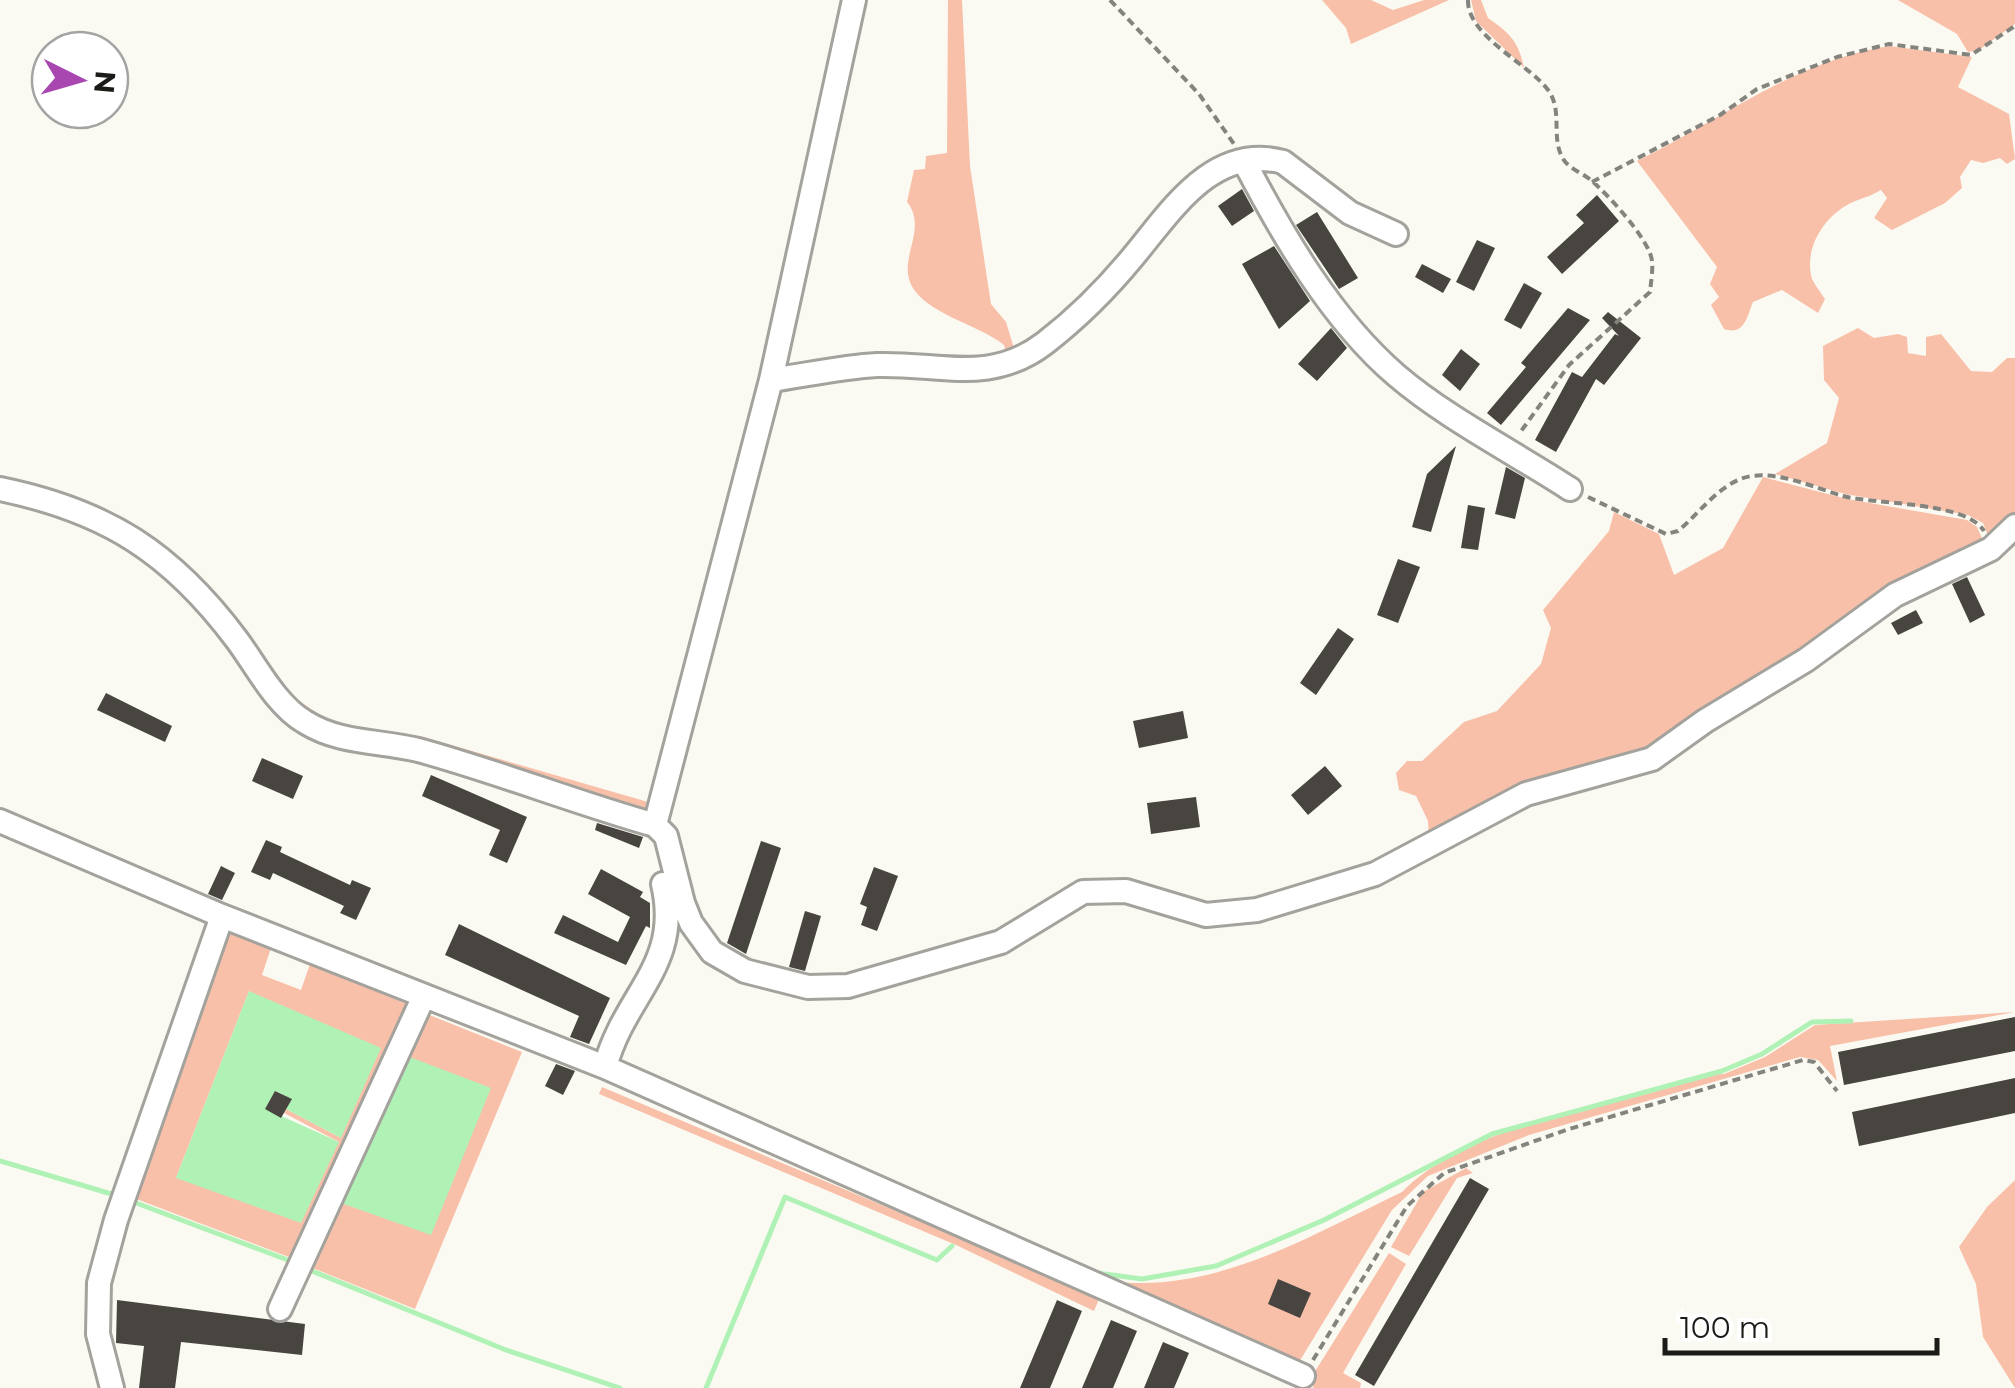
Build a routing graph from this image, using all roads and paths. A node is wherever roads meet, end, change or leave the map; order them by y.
1 (854, 0) edge
2 (1110, 0) edge
3 (1468, 0) edge
4 (2015, 26) edge
5 (1245, 162) junction
6 (1592, 182) junction
7 (1396, 234) dead end
8 (771, 380) junction
9 (1509, 449) junction
10 (0, 489) edge
11 (1570, 489) joint
12 (2015, 526) edge
13 (1991, 549) junction
14 (0, 821) edge
15 (655, 825) junction
16 (657, 856) dead end
17 (222, 916) junction
18 (424, 996) junction
19 (605, 1067) junction
20 (1836, 1092) dead end
21 (280, 1309) dead end
22 (1303, 1376) joint
23 (112, 1388) edge

1 - 8 street
2 - 5 path
3 - 6 path
4 - 6 path
5 - 7 street
5 - 8 street
5 - 9 street
6 - 9 path
8 - 15 street
9 - 11 street
10 - 15 street
11 - 13 path
12 - 13 street
13 - 15 street
14 - 17 street
16 - 19 street
17 - 18 street
17 - 23 street
18 - 19 street
18 - 21 street
19 - 22 street
20 - 22 path

